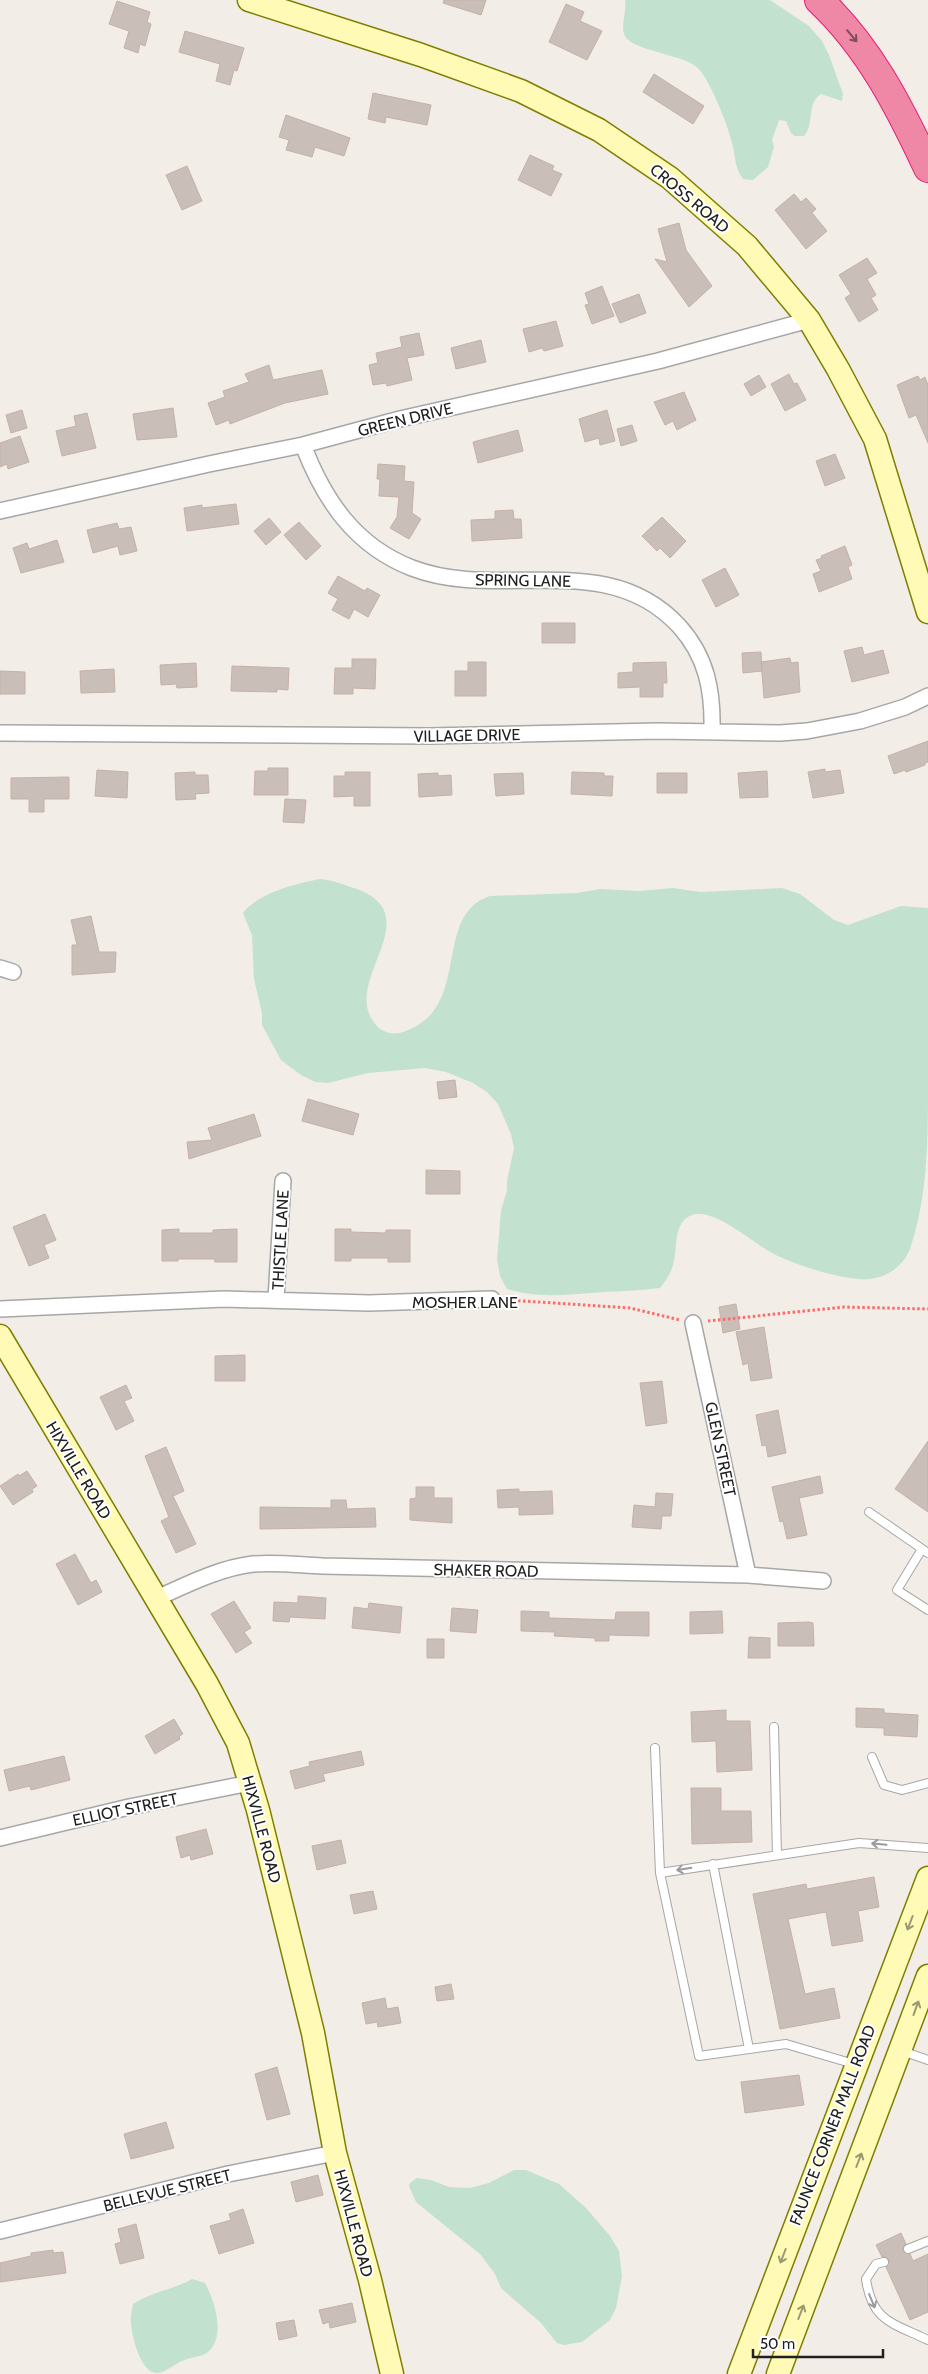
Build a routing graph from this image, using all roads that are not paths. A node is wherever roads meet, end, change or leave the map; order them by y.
1 (249, 0) edge
2 (819, 0) edge
3 (928, 168) edge
4 (809, 320) junction
5 (303, 445) junction
6 (0, 511) edge
7 (928, 612) edge
8 (928, 696) edge
9 (712, 731) junction
10 (0, 733) edge
11 (283, 1182) dead end
12 (276, 1299) junction
13 (492, 1299) road end
14 (0, 1309) edge
15 (693, 1323) road end
16 (0, 1336) edge
17 (869, 1512) dead end
18 (925, 1551) edge
19 (748, 1575) junction
20 (823, 1581) dead end
21 (155, 1599) junction
22 (928, 1610) edge
23 (774, 1727) dead end
24 (655, 1748) dead end
25 (872, 1757) dead end
26 (250, 1783) junction
27 (928, 1783) edge
28 (0, 1838) edge
29 (928, 1848) edge
30 (777, 1855) junction
31 (713, 1864) junction
32 (660, 1873) junction
33 (928, 1878) edge
34 (928, 1976) edge
35 (749, 2049) junction
36 (900, 2051) junction
37 (928, 2060) edge
38 (856, 2065) junction
39 (335, 2153) junction
40 (0, 2230) edge
41 (928, 2241) edge
42 (908, 2249) dead end
43 (884, 2262) dead end
44 (928, 2340) edge
45 (392, 2374) edge
46 (739, 2374) edge
47 (778, 2374) edge

1 - 4 street, CROSS ROAD
2 -> 3 highway
4 - 5 street, GREEN DRIVE
4 - 7 street, CROSS ROAD
5 - 6 street, GREEN DRIVE
5 - 9 street, SPRING LANE
8 - 9 street, VILLAGE DRIVE
9 - 10 street, VILLAGE DRIVE
11 - 12 street, THISTLE LANE
12 - 13 street, MOSHER LANE
12 - 14 street, MOSHER LANE
15 - 19 street, GLEN STREET
16 - 21 street, HIXVILLE ROAD
17 - 18 lane
18 - 22 lane
19 - 20 street, SHAKER ROAD
19 - 21 street, SHAKER ROAD
21 - 26 street, HIXVILLE ROAD
23 - 30 lane
24 - 32 lane
25 - 27 lane
26 - 28 street, ELLIOT STREET
26 - 39 street, HIXVILLE ROAD
29 -> 30 lane
30 - 31 lane
31 -> 32 lane
31 - 35 lane
32 - 35 lane
33 -> 38 street, FAUNCE CORNER MALL ROAD
36 -> 34 street
35 - 38 lane
36 - 37 lane
47 -> 36 street
38 -> 46 street, FAUNCE CORNER MALL ROAD
39 - 40 street, BELLEVUE STREET
39 - 45 street, HIXVILLE ROAD
41 - 42 lane
43 -> 44 lane

